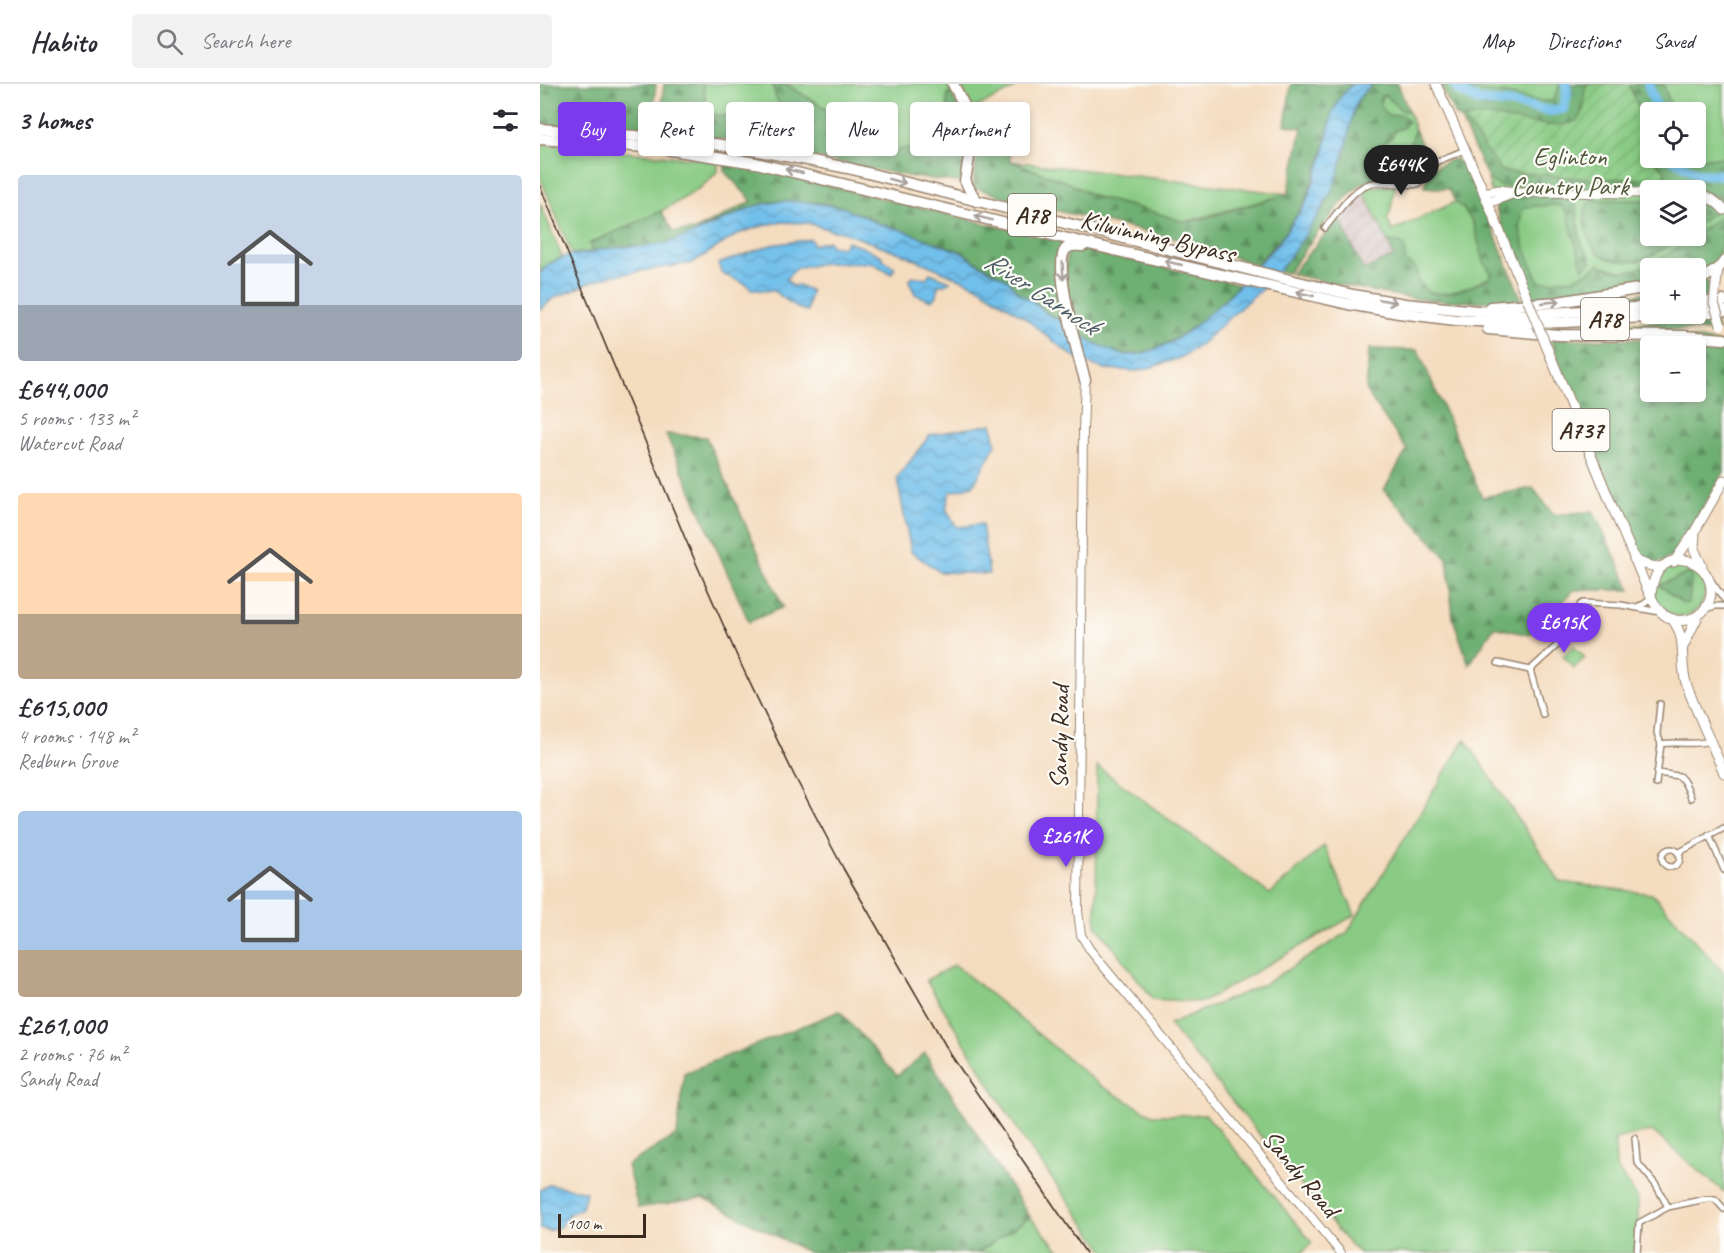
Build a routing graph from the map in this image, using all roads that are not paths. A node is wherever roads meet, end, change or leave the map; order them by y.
1 (954, 84) edge
2 (1436, 84) edge
3 (540, 129) edge
4 (540, 139) edge
5 (1467, 150) junction
6 (965, 181) junction
7 (1499, 190) junction
8 (942, 192) junction
9 (1517, 192) junction
10 (1484, 193) junction
11 (1640, 193) edge
12 (1706, 197) edge
13 (976, 201) junction
14 (1488, 203) junction
15 (1723, 209) edge
16 (1325, 228) dead end
17 (1122, 252) junction
18 (1722, 263) edge
19 (1226, 269) junction
20 (1706, 276) edge
21 (1287, 285) junction
22 (1640, 289) edge
23 (1724, 301) edge
24 (1706, 302) edge
25 (1640, 307) edge
26 (1451, 309) junction
27 (1724, 311) edge
28 (1706, 312) edge
29 (1425, 317) junction
30 (1640, 317) edge
31 (1519, 319) junction
32 (1722, 327) edge
33 (1724, 339) edge
34 (1085, 380) joint
35 (1724, 480) edge
36 (1695, 531) junction
37 (1634, 559) junction
38 (1674, 562) junction
39 (1662, 567) junction
40 (1705, 572) junction
41 (1651, 597) junction
42 (1724, 599) edge
43 (1724, 606) edge
44 (1635, 608) junction
45 (1660, 612) junction
46 (1701, 613) junction
47 (1672, 619) junction
48 (1682, 649) junction
49 (1498, 663) dead end
50 (1530, 670) junction
51 (1660, 704) dead end
52 (1543, 715) dead end
53 (1710, 741) junction
54 (1661, 744) junction
55 (1658, 773) junction
56 (1724, 773) edge
57 (1656, 784) dead end
58 (1691, 798) dead end
59 (1724, 828) edge
60 (1709, 835) junction
61 (1678, 853) dead end
62 (1724, 870) edge
63 (1635, 1138) dead end
64 (1668, 1207) junction
65 (1724, 1209) edge
66 (1341, 1253) edge
67 (1637, 1253) edge

1 - 6 highway
2 - 5 main road, A737
3 -> 8 highway, Kilwinning Bypass / A78
17 -> 4 highway, Kilwinning Bypass / A78
5 - 7 main road
5 - 10 main road, A737
5 - 16 street
6 - 8 highway
6 - 13 highway
7 - 9 main road
7 - 10 main road
8 - 13 highway, Kilwinning Bypass / A78
9 - 11 main road
9 - 14 main road
10 - 14 main road, A737
12 - 15 main road
13 - 19 highway, Kilwinning Bypass / A78
14 - 37 main road, A737, bridge
19 -> 17 highway, Kilwinning Bypass / A78
17 -> 34 highway
18 - 20 highway
18 - 32 main road, bridge
19 - 21 highway, Kilwinning Bypass / A78
21 -> 26 highway, Kilwinning Bypass / A78
29 -> 21 highway, Kilwinning Bypass / A78
26 -> 22 highway
23 - 24 highway
25 - 31 highway, A78
26 - 31 highway, Kilwinning Bypass / A78
27 - 28 highway
29 - 31 highway, Kilwinning Bypass / A78
29 - 33 highway
30 - 31 highway, A78
34 - 66 main road, Sandy Road
35 - 36 main road
36 - 38 main road
36 - 40 main road
37 - 39 main road
37 - 41 main road, A737
38 - 39 main road
38 - 40 main road
39 - 41 main road
40 - 42 street
40 - 46 main road
41 - 44 street
41 - 45 main road, A737
43 - 46 street
44 - 45 street
44 - 50 street
45 - 47 main road, A737
46 - 47 main road
46 - 48 main road
47 - 48 main road
48 - 53 main road
49 - 50 street
50 - 52 street
51 - 54 street
53 - 54 street
53 - 56 main road
54 - 55 street
55 - 57 street
55 - 58 street
59 - 60 street
60 - 61 street
60 - 62 street
63 - 64 street
64 - 65 street
64 - 67 street

